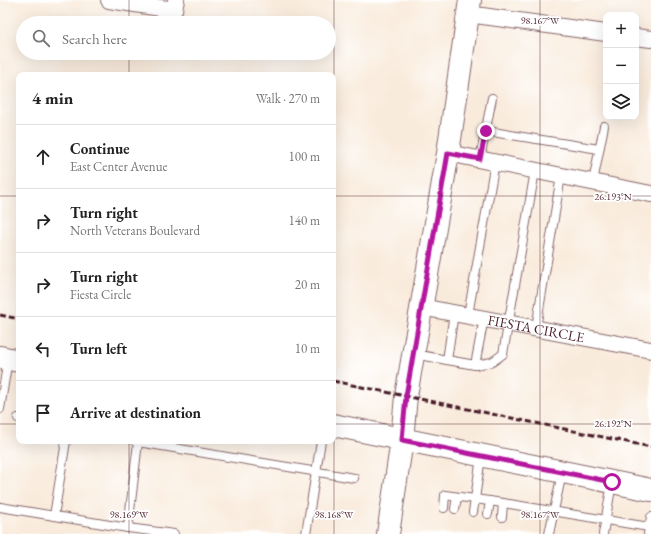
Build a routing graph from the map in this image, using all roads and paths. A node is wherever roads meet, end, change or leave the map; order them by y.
1 (109, 0) edge
2 (175, 5) edge
3 (468, 7) edge
4 (603, 32) edge
5 (639, 37) edge
6 (651, 39) edge
7 (492, 98) dead end
8 (604, 126) dead end
9 (486, 131) junction
10 (599, 149) junction
11 (448, 153) junction
12 (488, 161) junction
13 (535, 171) junction
14 (561, 176) junction
15 (593, 182) junction
16 (651, 194) edge
17 (421, 307) junction
18 (469, 315) junction
19 (510, 323) junction
20 (536, 328) junction
21 (651, 350) edge
22 (413, 354) junction
23 (9, 358) edge
24 (447, 360) junction
25 (475, 364) junction
26 (0, 409) edge
27 (336, 426) edge
28 (402, 440) junction
29 (66, 444) edge
30 (137, 444) edge
31 (155, 444) edge
32 (320, 444) edge
33 (481, 456) junction
34 (316, 471) junction
35 (562, 472) junction
36 (354, 478) dead end
37 (612, 482) junction
38 (651, 490) edge
39 (457, 497) junction
40 (475, 499) junction
41 (490, 501) junction
42 (503, 504) junction
43 (0, 507) edge
44 (444, 508) dead end
45 (455, 509) dead end
46 (553, 511) junction
47 (473, 512) dead end
48 (488, 514) dead end
49 (54, 516) junction
50 (502, 517) dead end
51 (651, 517) edge
52 (605, 519) junction
53 (125, 531) edge
54 (649, 531) edge
55 (174, 534) edge
56 (306, 534) edge
57 (388, 534) edge
58 (549, 534) edge
59 (603, 534) edge

1 - 2 street
3 - 4 street
3 - 11 main road
5 - 6 street
7 - 9 lane
8 - 10 lane
9 - 10 lane
9 - 12 lane
10 - 15 lane
11 - 12 street
11 - 17 main road
12 - 13 street
12 - 18 lane
13 - 14 street
13 - 19 lane
14 - 15 street
14 - 20 lane
15 - 16 street
17 - 18 street, FIESTA CIRCLE
17 - 22 main road
18 - 19 street, FIESTA CIRCLE
18 - 24 lane
18 - 25 lane
19 - 20 street, FIESTA CIRCLE
19 - 25 lane
20 - 21 street, FIESTA CIRCLE
22 - 24 lane
22 - 28 main road
23 - 26 lane
24 - 25 lane
27 - 28 main road
28 - 33 main road
28 - 57 main road
29 - 49 lane
30 - 53 lane
31 - 34 lane
32 - 34 lane
33 - 35 main road
33 - 40 lane
34 - 36 lane
34 - 56 lane
35 - 37 main road
35 - 46 lane
37 - 38 main road
37 - 52 lane
39 - 40 lane
39 - 44 lane
39 - 45 lane
40 - 41 lane
40 - 47 lane
41 - 42 lane
41 - 48 lane
42 - 46 lane
42 - 50 lane
43 - 49 lane
46 - 52 lane
46 - 58 lane
49 - 53 lane
51 - 54 lane
52 - 54 lane
52 - 59 lane
53 - 55 lane

